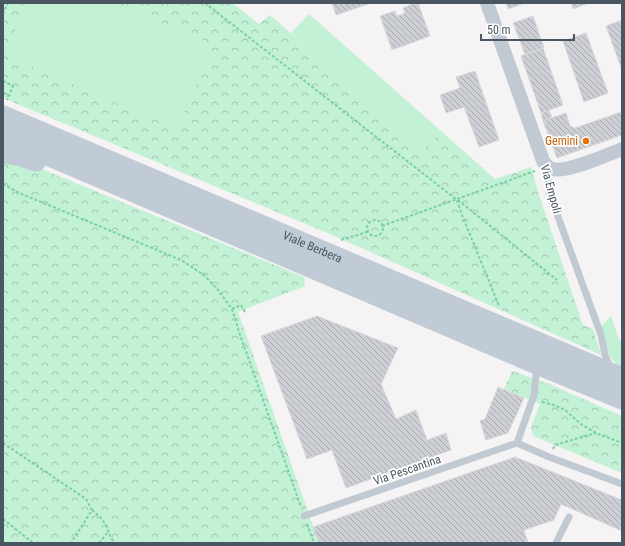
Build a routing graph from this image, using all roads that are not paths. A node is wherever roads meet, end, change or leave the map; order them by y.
1 (487, 3) edge
2 (5, 109) edge
3 (3, 136) edge
4 (622, 149) edge
5 (3, 153) edge
6 (64, 162) junction
7 (541, 169) junction
8 (537, 364) junction
9 (618, 376) edge
10 (622, 399) edge
11 (517, 443) junction
12 (622, 484) edge
13 (304, 516) road end
14 (569, 518) dead end
15 (556, 543) edge

1 - 7 street, Via Empoli
2 - 9 street, Viale Berbera
3 - 6 street, Viale Berbera
4 - 7 street
5 - 6 street, Viale Berbera
6 - 8 street, Viale Berbera
7 - 9 lane, Via Empoli
8 - 10 street, Viale Berbera
8 - 11 lane
11 - 12 lane
11 - 13 lane, Via Pescantina
14 - 15 lane

